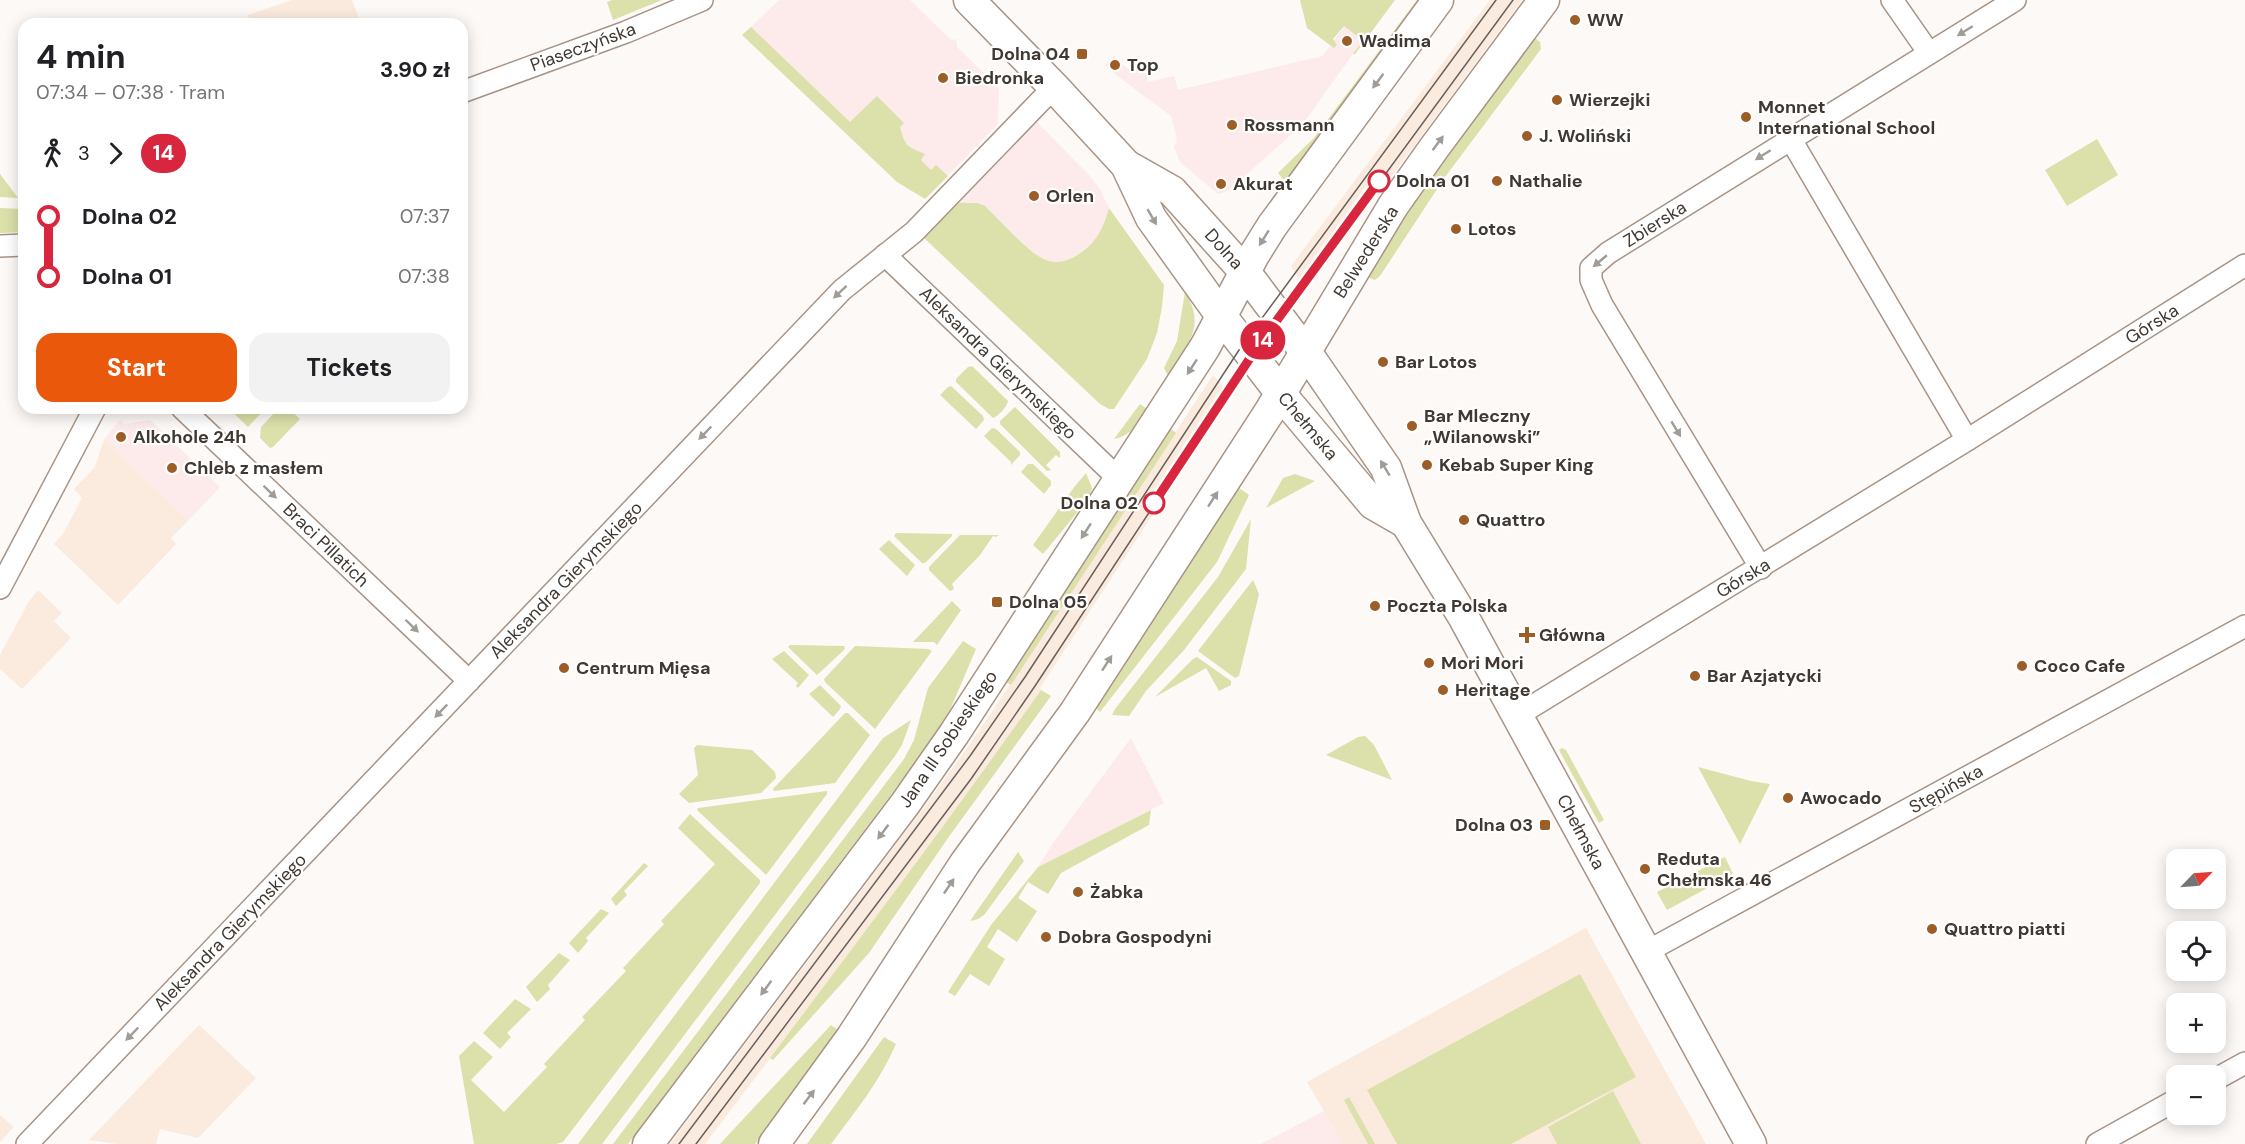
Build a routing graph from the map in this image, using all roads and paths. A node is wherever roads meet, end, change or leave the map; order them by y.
1 (702, 0) edge
2 (969, 0) edge
3 (1438, 0) edge
4 (1544, 0) edge
5 (1892, 0) edge
6 (2015, 0) edge
7 (1929, 53) junction
8 (1054, 87) junction
9 (468, 90) edge
10 (1790, 138) junction
11 (1126, 165) junction
12 (18, 245) edge
13 (0, 246) edge
14 (885, 255) junction
15 (2245, 265) edge
16 (1245, 272) junction
17 (1222, 317) junction
18 (1305, 351) junction
19 (1280, 393) junction
20 (92, 414) edge
21 (188, 414) edge
22 (1967, 440) junction
23 (1119, 479) junction
24 (1406, 523) junction
25 (1761, 568) junction
26 (0, 588) edge
27 (2245, 626) edge
28 (469, 681) junction
29 (1518, 715) junction
30 (1646, 952) junction
31 (2245, 1063) edge
32 (2226, 1073) edge
33 (2166, 1106) edge
34 (27, 1144) edge
35 (648, 1144) edge
36 (774, 1144) edge
37 (1751, 1144) edge
38 (2097, 1144) edge

1 - 9 street, Piaseczyńska
2 - 8 main road, Dolna
3 -> 16 main road
18 -> 4 main road, Belwederska
5 - 7 street
6 -> 7 street, Zbierska
7 - 10 street, Zbierska
8 - 11 main road, Dolna
8 - 14 street
10 - 22 street
10 -> 25 street, Zbierska
11 - 16 main road, Dolna
11 -> 17 main road, Dolna
12 - 13 street
14 - 23 street, Aleksandra Gierymskiego
14 -> 28 street, Aleksandra Gierymskiego
15 - 22 street, Górska
16 - 17 main road
16 - 18 main road, Dolna
17 - 19 main road, Chełmska
17 -> 23 main road, Jana III Sobieskiego
18 - 19 main road, Belwederska
24 -> 18 main road, Chełmska
19 - 24 main road, Chełmska
36 -> 19 main road
20 - 26 street
21 -> 28 street, Braci Pillatich
22 - 25 street, Górska
23 -> 35 main road, Jana III Sobieskiego
24 - 29 main road, Chełmska
25 - 29 street, Górska
27 - 30 street, Stępińska
28 -> 34 street, Aleksandra Gierymskiego
29 - 30 main road, Chełmska
30 - 37 main road, Chełmska
31 - 32 street
33 - 38 street

